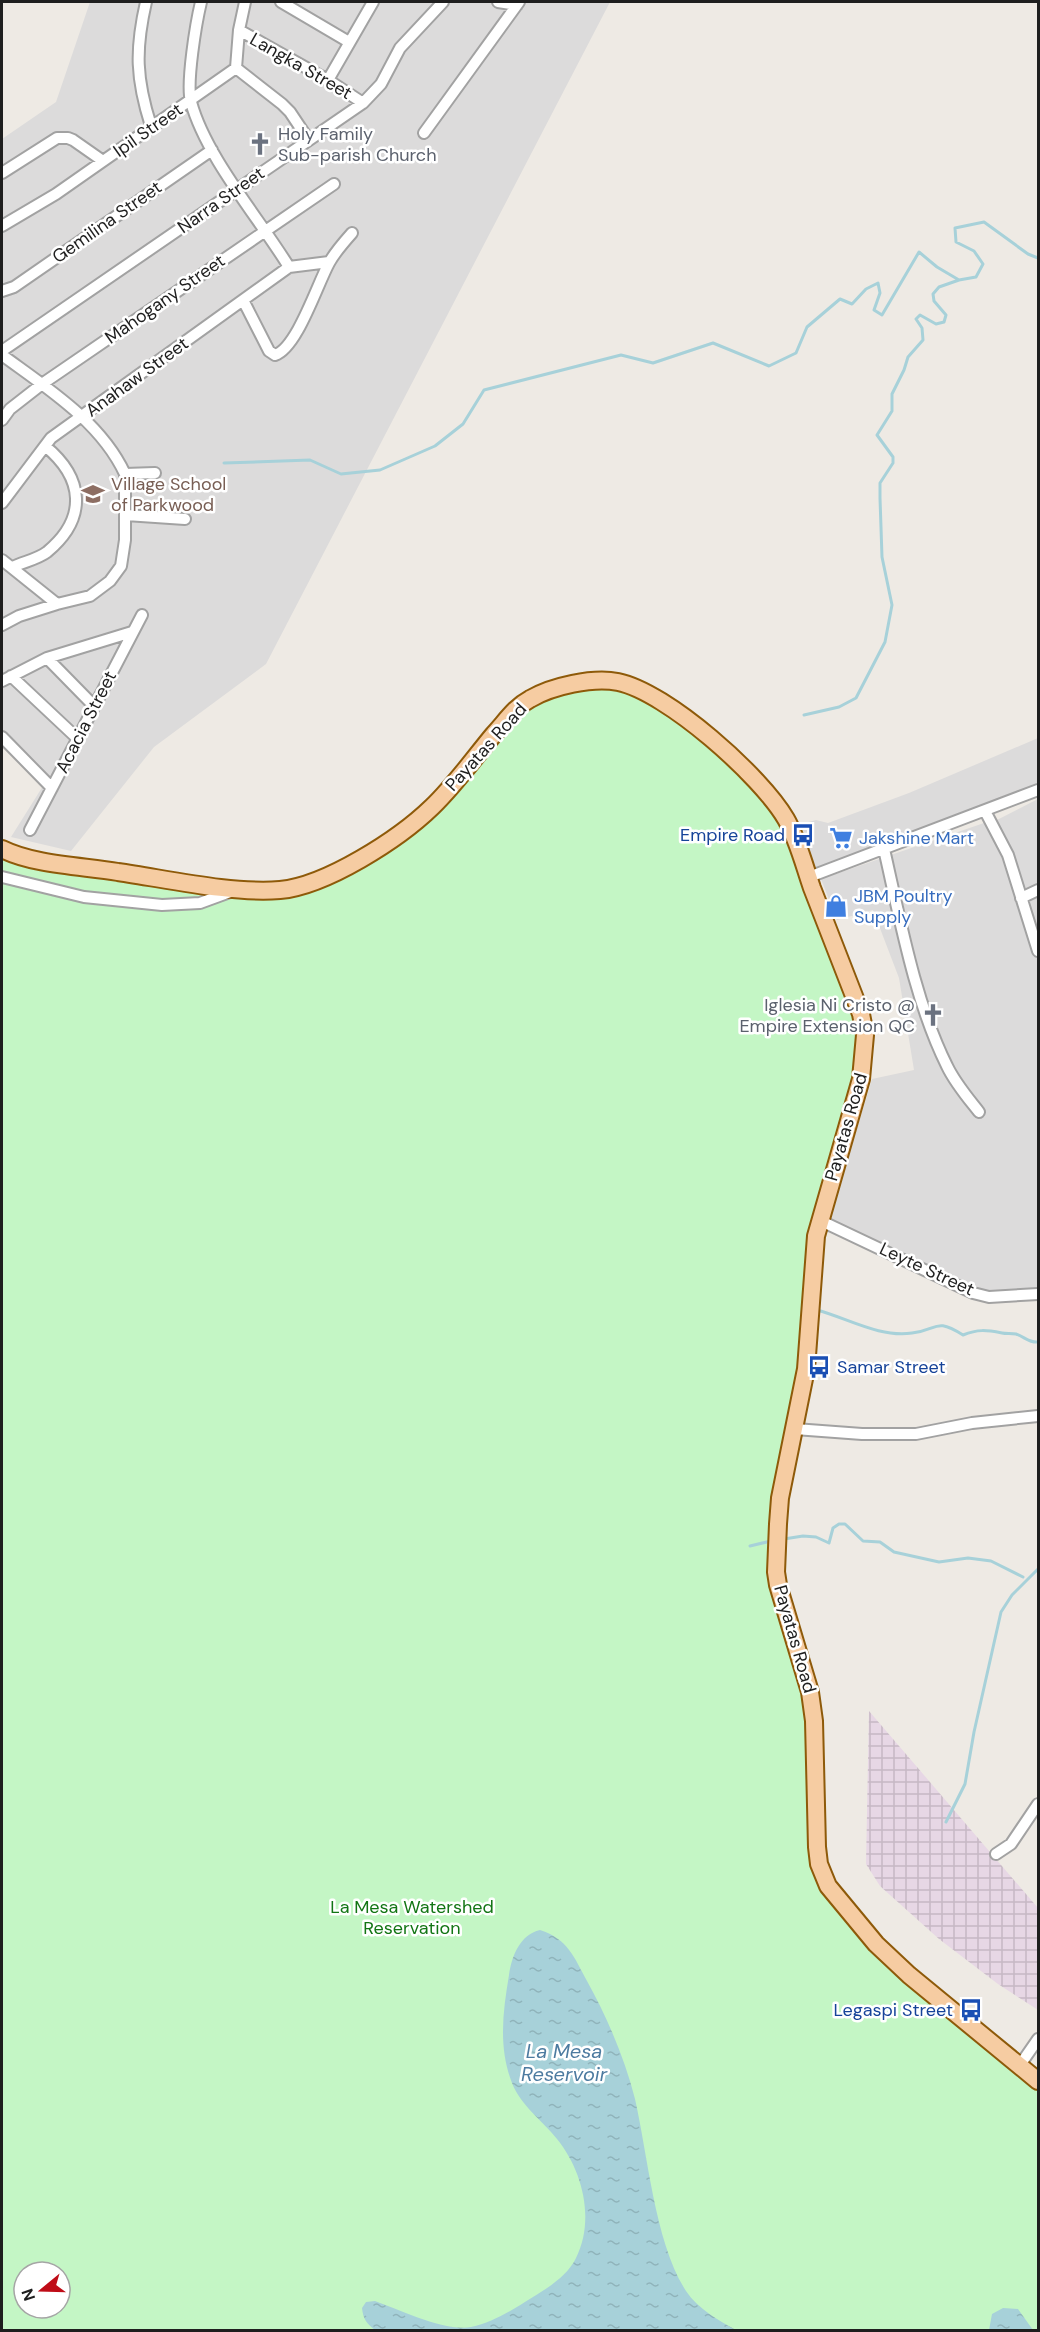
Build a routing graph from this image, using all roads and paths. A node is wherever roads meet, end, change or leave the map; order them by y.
1 (146, 2) edge
2 (201, 2) edge
3 (245, 2) edge
4 (281, 2) edge
5 (443, 2) edge
6 (498, 2) edge
7 (370, 3) edge
8 (518, 3) edge
9 (239, 30) junction
10 (349, 42) junction
11 (236, 68) junction
12 (328, 80) junction
13 (191, 100) junction
14 (363, 103) junction
15 (151, 126) junction
16 (424, 134) dead end
17 (308, 139) junction
18 (212, 150) junction
19 (103, 161) junction
20 (2, 173) edge
21 (334, 184) dead end
22 (237, 190) junction
23 (2, 226) edge
24 (265, 229) junction
25 (352, 233) dead end
26 (329, 262) junction
27 (289, 267) junction
28 (2, 291) edge
29 (243, 300) junction
30 (2, 351) edge
31 (2, 355) edge
32 (42, 384) junction
33 (82, 417) junction
34 (2, 420) edge
35 (45, 446) junction
36 (155, 473) dead end
37 (124, 474) junction
38 (2, 503) edge
39 (126, 515) junction
40 (185, 519) dead end
41 (2, 560) edge
42 (13, 567) junction
43 (57, 604) junction
44 (142, 615) dead end
45 (3, 623) edge
46 (132, 632) junction
47 (47, 658) junction
48 (6, 678) edge
49 (94, 706) junction
50 (2, 737) edge
51 (77, 738) junction
52 (52, 788) junction
53 (1038, 790) edge
54 (985, 811) junction
55 (30, 830) dead end
56 (2, 849) edge
57 (884, 849) junction
58 (2, 877) edge
59 (809, 877) junction
60 (238, 889) junction
61 (1038, 891) edge
62 (1021, 898) junction
63 (1038, 951) edge
64 (979, 1112) dead end
65 (819, 1220) junction
66 (1038, 1294) edge
67 (1038, 1416) edge
68 (795, 1429) junction
69 (1038, 1804) edge
70 (996, 1854) dead end
71 (1038, 2039) edge
72 (1020, 2066) junction
73 (1038, 2081) edge

1 - 15 street
2 - 13 street
3 - 9 street
4 - 10 street
5 - 14 street, Narra Street
6 - 8 street
7 - 10 street
8 - 16 street
9 - 11 street
9 - 12 street, Langka Street
10 - 12 street
11 - 13 street, Ipil Street
11 - 17 street
12 - 14 street, Langka Street
13 - 15 street, Ipil Street
13 - 18 street
14 - 17 street, Narra Street
15 - 19 street, Ipil Street
17 - 22 street, Narra Street
18 - 22 street
18 - 28 street, Gemilina Street
19 - 20 street
19 - 23 street, Ipil Street
21 - 24 street, Mahogany Street
22 - 24 street
22 - 30 street, Narra Street
24 - 27 street
24 - 32 street, Mahogany Street
25 - 26 street
26 - 27 street
26 - 29 street
27 - 29 street, Anahaw Street
29 - 33 street, Anahaw Street
31 - 32 street
32 - 33 street
32 - 34 street, Mahogany Street
33 - 35 street, Anahaw Street
33 - 37 street
35 - 38 street, Anahaw Street
35 - 42 street
36 - 37 street
37 - 39 street
39 - 40 street
39 - 43 street
41 - 42 street
42 - 43 street
43 - 45 street
44 - 46 street, Acacia Street
46 - 47 street
46 - 49 street, Acacia Street
47 - 48 street
47 - 49 street
48 - 51 street
49 - 51 street, Acacia Street
50 - 52 street
51 - 52 street, Acacia Street
52 - 55 street, Acacia Street
53 - 54 street
54 - 57 street
54 - 62 street
56 - 60 main road, Payatas Road
57 - 59 street
57 - 64 street
58 - 60 street
59 - 60 main road, Payatas Road
59 - 65 main road, Payatas Road
61 - 62 street
62 - 63 street
65 - 66 street, Leyte Street
65 - 68 main road, Payatas Road
67 - 68 street
68 - 72 main road, Payatas Road
69 - 70 street
71 - 72 street
72 - 73 main road, Payatas Road

